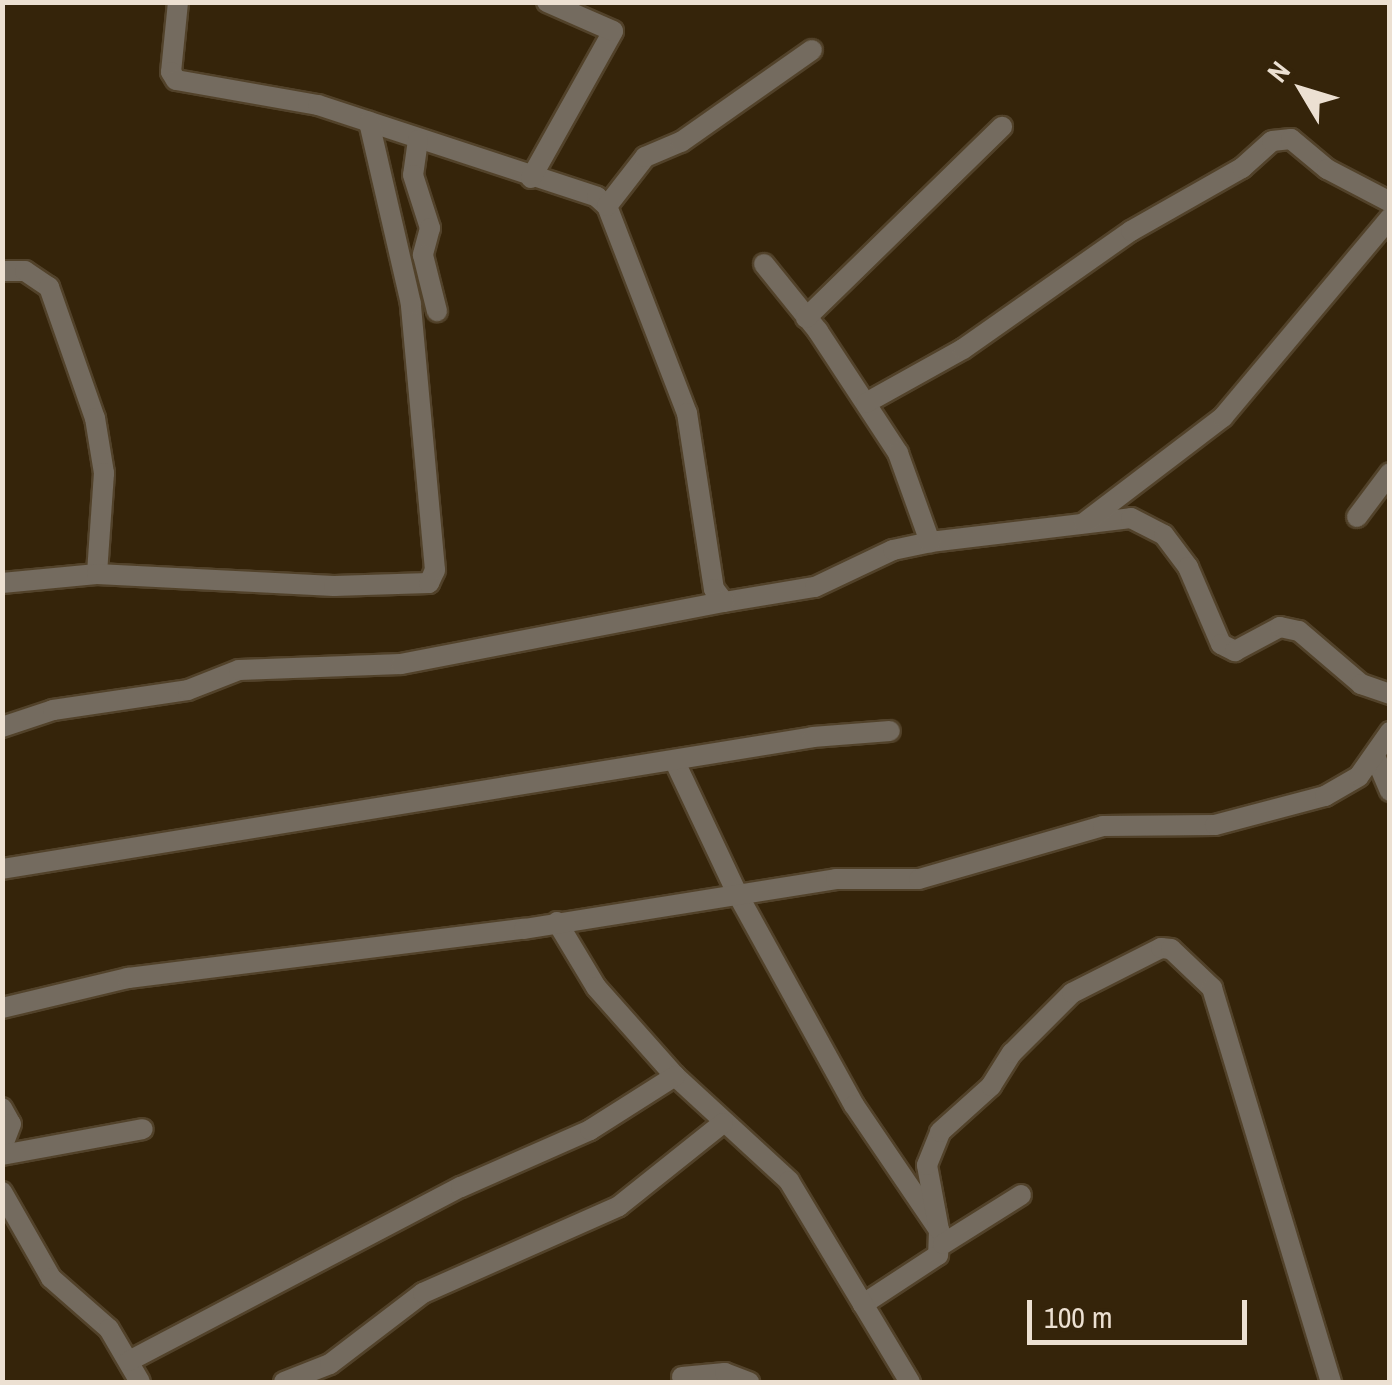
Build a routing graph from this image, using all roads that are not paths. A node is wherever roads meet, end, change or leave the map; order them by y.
1 (178, 2) edge
2 (547, 2) edge
3 (812, 50) dead end
4 (369, 122) junction
5 (1002, 127) dead end
6 (418, 140) junction
7 (531, 178) junction
8 (1390, 202) edge
9 (607, 206) junction
10 (1390, 218) edge
11 (764, 264) dead end
12 (2, 272) edge
13 (437, 310) dead end
14 (806, 318) junction
15 (866, 403) junction
16 (1390, 473) edge
17 (1357, 517) dead end
18 (1082, 524) junction
19 (930, 542) junction
20 (98, 574) junction
21 (2, 583) edge
22 (724, 602) junction
23 (1390, 694) edge
24 (2, 727) edge
25 (890, 732) dead end
26 (1390, 732) edge
27 (1375, 756) junction
28 (674, 762) junction
29 (1390, 791) edge
30 (2, 869) edge
31 (738, 895) junction
32 (557, 922) junction
33 (2, 1008) edge
34 (674, 1076) junction
35 (2, 1108) edge
36 (723, 1123) junction
37 (143, 1129) dead end
38 (2, 1151) edge
39 (2, 1192) edge
40 (1020, 1196) dead end
41 (941, 1237) junction
42 (862, 1304) junction
43 (129, 1361) junction
44 (330, 1364) junction
45 (682, 1378) dead end
46 (901, 1380) edge
47 (140, 1382) edge
48 (284, 1382) edge
49 (343, 1382) edge
50 (749, 1382) edge
51 (1331, 1382) edge

1 - 4 street
2 - 7 street
3 - 9 street
4 - 6 street
4 - 20 street
5 - 14 street
6 - 7 street
6 - 13 street
7 - 9 street
8 - 15 street
9 - 22 street
10 - 18 street
11 - 14 street
12 - 20 street
14 - 15 street
15 - 19 street
16 - 17 street
18 - 19 street
18 - 23 street
19 - 22 street
20 - 21 street
22 - 24 street
25 - 28 street
26 - 27 street
27 - 29 street
27 - 31 street
28 - 30 street
28 - 31 street
31 - 32 street
31 - 41 street
32 - 33 street
32 - 34 street
34 - 36 street
34 - 43 street
35 - 38 street
36 - 42 street
36 - 44 street
37 - 38 street
39 - 43 street
40 - 41 street
41 - 42 street
41 - 51 street
42 - 46 street
43 - 47 street
44 - 48 street
44 - 49 street
45 - 50 street

